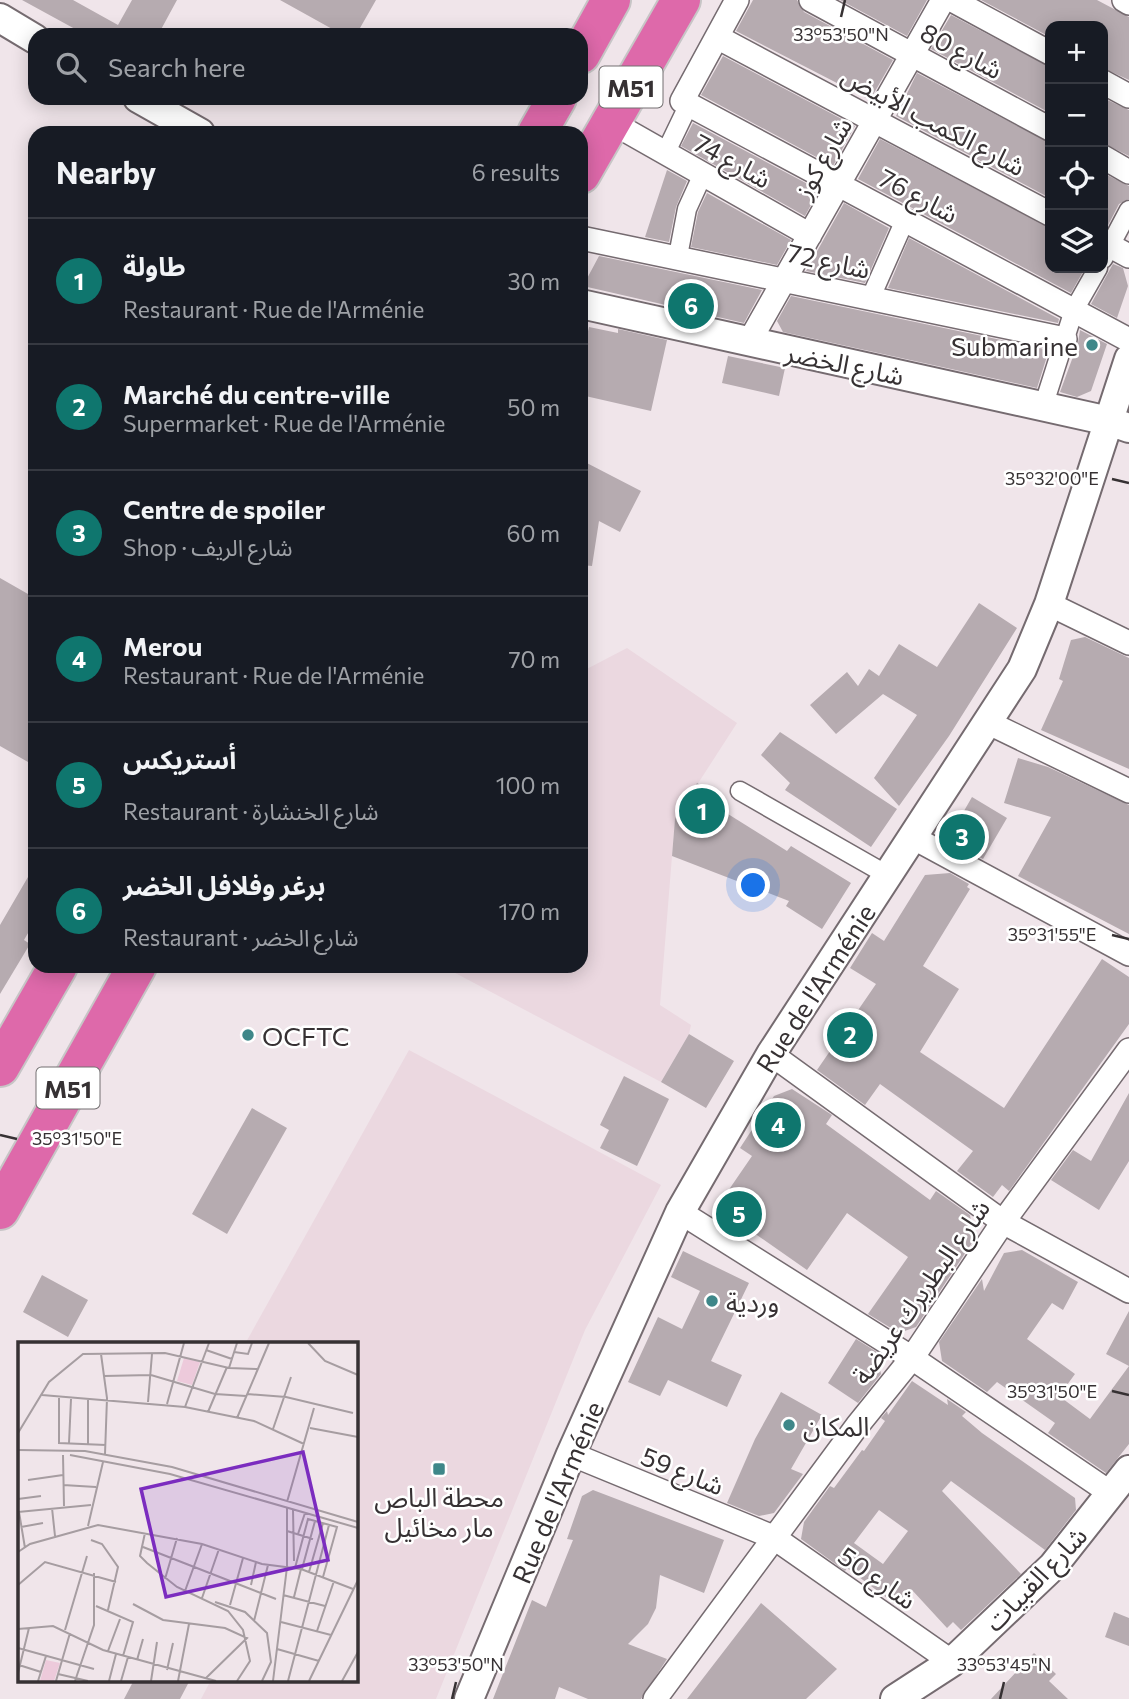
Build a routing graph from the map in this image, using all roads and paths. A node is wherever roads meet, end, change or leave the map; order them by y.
1 (611, 0) edge
2 (681, 0) edge
3 (737, 0) edge
4 (811, 0) edge
5 (943, 0) edge
6 (951, 0) edge
7 (1124, 0) edge
8 (1129, 3) edge
9 (0, 18) edge
10 (28, 35) edge
11 (717, 37) junction
12 (588, 41) edge
13 (1045, 50) edge
14 (913, 55) junction
15 (1107, 84) edge
16 (1129, 96) edge
17 (685, 102) junction
18 (151, 105) edge
19 (552, 105) edge
20 (876, 120) junction
21 (611, 122) junction
22 (188, 126) edge
23 (541, 126) edge
24 (1045, 126) edge
25 (665, 154) junction
26 (1108, 161) edge
27 (588, 162) edge
28 (1129, 172) edge
29 (703, 174) junction
30 (839, 184) junction
31 (1129, 210) edge
32 (1045, 211) edge
33 (905, 220) junction
34 (810, 235) junction
35 (588, 239) edge
36 (1111, 251) edge
37 (678, 256) junction
38 (1095, 273) edge
39 (785, 279) junction
40 (871, 297) junction
41 (588, 306) edge
42 (1074, 310) junction
43 (1065, 339) junction
44 (1129, 340) edge
45 (749, 342) junction
46 (1129, 359) edge
47 (1043, 407) junction
48 (1119, 425) edge
49 (1048, 604) junction
50 (1129, 643) edge
51 (989, 723) junction
52 (740, 790) dead end
53 (1129, 791) edge
54 (914, 838) junction
55 (889, 876) junction
56 (1129, 954) edge
57 (54, 973) edge
58 (133, 973) edge
59 (1129, 1050) edge
60 (771, 1054) junction
61 (0, 1067) edge
62 (0, 1210) edge
63 (680, 1212) junction
64 (1003, 1222) junction
65 (1129, 1291) edge
66 (912, 1358) junction
67 (571, 1454) junction
68 (1129, 1470) edge
69 (1112, 1494) junction
70 (773, 1537) junction
71 (951, 1662) junction
72 (469, 1699) edge
73 (654, 1699) edge
74 (895, 1699) edge

1 - 12 highway, M51
2 - 21 highway, M51
3 - 11 street
4 - 14 street, شارع 80
5 - 14 street, شارع كوز
6 - 13 street
7 - 8 street
9 - 10 street
11 - 17 street
11 - 20 street, شارع الكمب الأبيض
14 - 20 street, شارع كوز
14 - 24 street, شارع 80
15 - 16 street
17 - 25 street, شارع 74
17 - 30 street, شارع 76
18 - 22 street
19 - 23 highway
20 - 30 street, شارع كوز
20 - 32 street, شارع الكمب الأبيض
21 - 25 street, شارع 74
21 - 27 highway, M51
25 - 29 street, شارع 74
26 - 28 street
29 - 34 street, شارع 74
29 - 37 street
30 - 33 street, شارع 76
30 - 34 street, شارع كوز
31 - 36 street
33 - 40 street
33 - 42 street, شارع 76
34 - 39 street, شارع كوز
35 - 37 street, شارع 72
37 - 39 street, شارع 72
38 - 42 street
39 - 40 street, شارع 72
39 - 45 street, شارع كوز
40 - 43 street, شارع 72
41 - 45 street, شارع الخضر
42 - 43 street
42 - 44 street, شارع 76
43 - 47 street
45 - 47 street, شارع الخضر
46 - 48 street, Rue de l'Arménie
47 - 48 street, شارع الخضر
48 - 49 street, Rue de l'Arménie
49 - 50 street
49 - 51 street, Rue de l'Arménie
51 - 53 street
51 - 54 street, Rue de l'Arménie
52 - 55 street
54 - 55 street, Rue de l'Arménie
54 - 56 street
55 - 60 street, Rue de l'Arménie
57 - 61 highway, M51
58 - 62 highway, M51
59 - 64 street, شارع البطريرك عريضة
60 - 63 street, Rue de l'Arménie
60 - 64 street
63 - 66 street
63 - 67 street, Rue de l'Arménie
64 - 65 street
64 - 66 street, شارع البطريرك عريضة
66 - 69 street
66 - 70 street, شارع البطريرك عريضة
67 - 70 street, شارع 59
67 - 72 street, Rue de l'Arménie
68 - 69 street, شارع القبيات
69 - 71 street, شارع القبيات
70 - 71 street, شارع 50
70 - 73 street, شارع البطريرك عريضة
71 - 74 street, شارع القبيات

